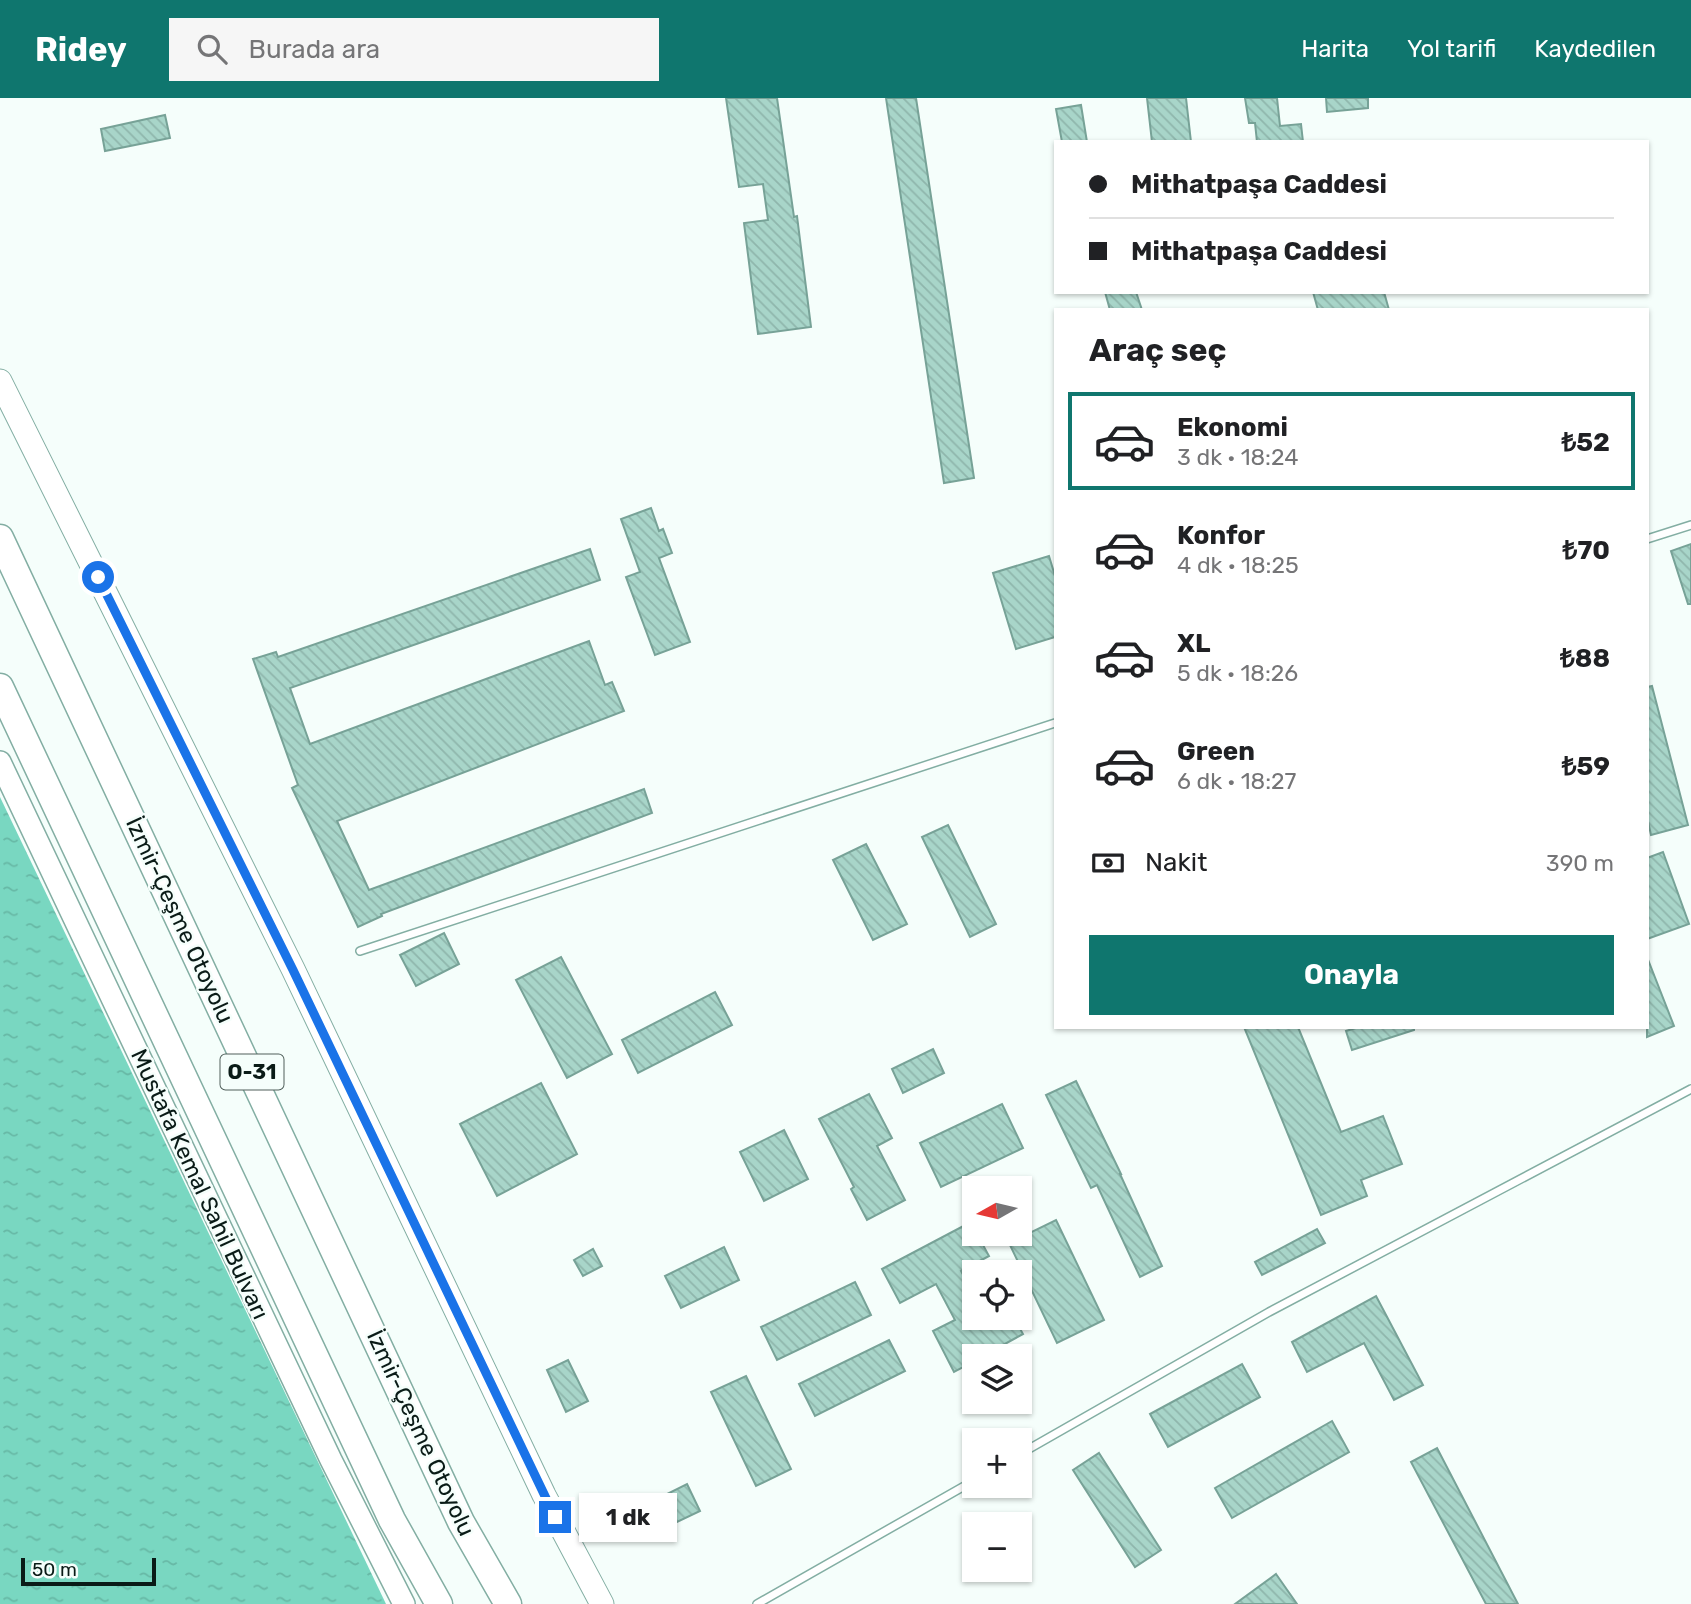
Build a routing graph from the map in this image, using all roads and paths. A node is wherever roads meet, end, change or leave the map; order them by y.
1 (0, 381) edge
2 (1691, 525) edge
3 (1649, 537) edge
4 (0, 538) edge
5 (0, 687) edge
6 (1054, 723) edge
7 (0, 762) edge
8 (360, 951) dead end
9 (1691, 1089) edge
10 (1032, 1447) edge
11 (962, 1487) edge
12 (404, 1604) edge
13 (439, 1604) edge
14 (508, 1604) edge
15 (602, 1604) edge
16 (757, 1604) edge

1 - 15 main road
2 - 3 lane
4 - 14 highway, İzmir-Çeşme Otoyolu / O-31
5 - 13 highway, O-31
6 - 8 lane
7 - 12 main road, Mustafa Kemal Sahil Bulvarı
9 - 10 lane
11 - 16 lane

